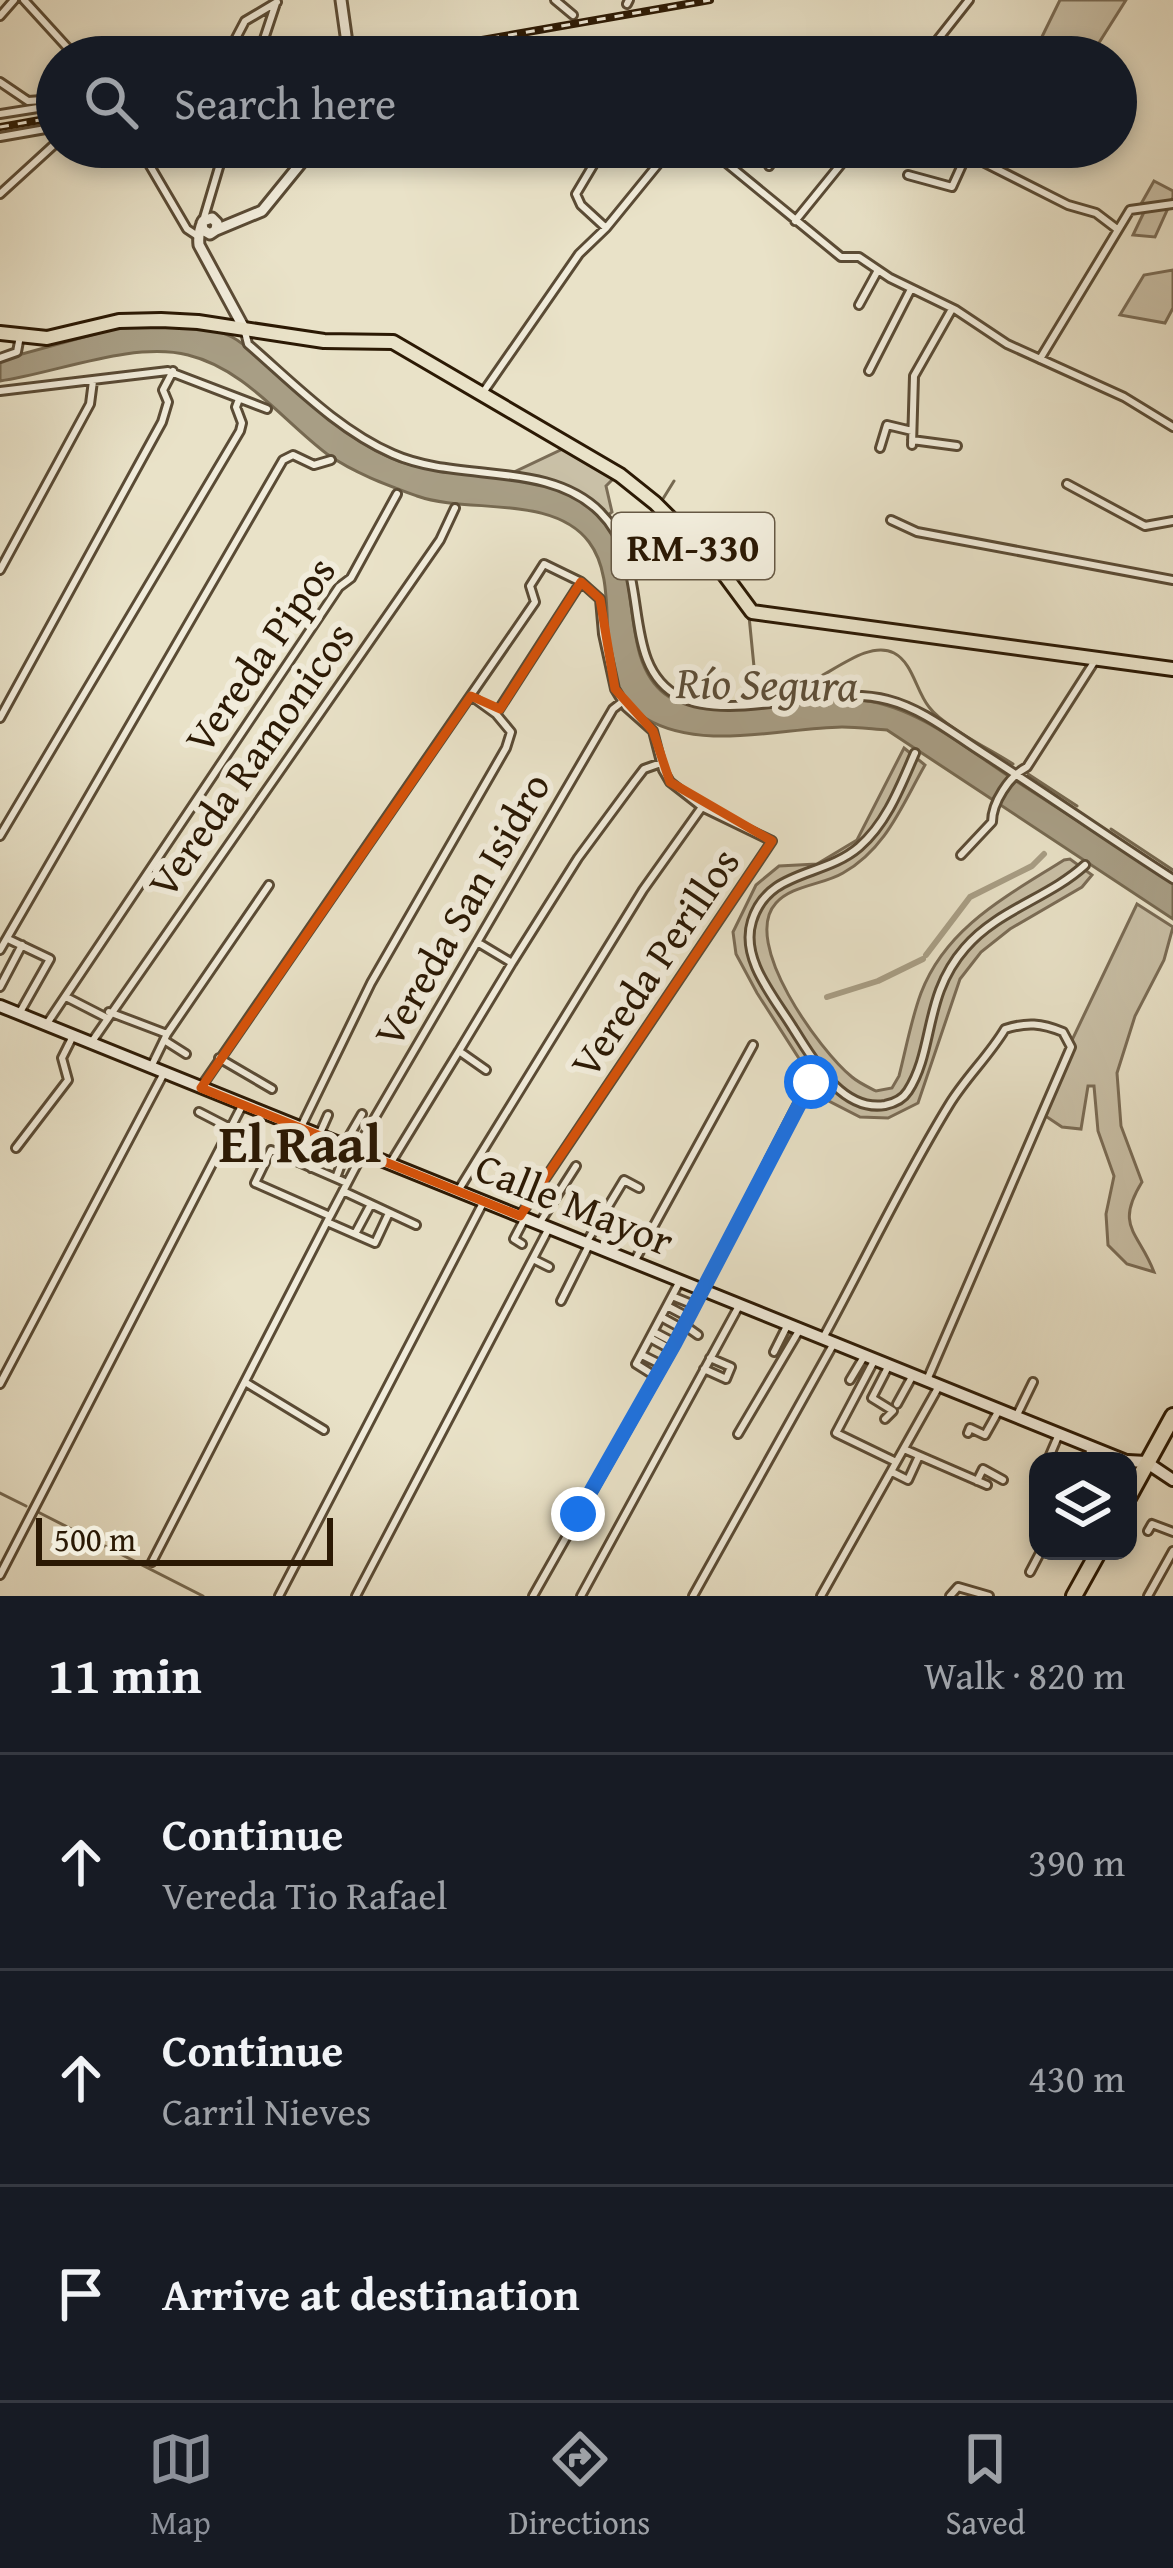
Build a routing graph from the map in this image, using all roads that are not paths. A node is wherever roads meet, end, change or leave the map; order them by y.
1 (14, 0) edge
2 (24, 0) edge
3 (341, 0) edge
4 (555, 0) edge
5 (969, 0) edge
6 (277, 1) edge
7 (573, 15) dead end
8 (0, 16) edge
9 (57, 36) edge
10 (237, 36) edge
11 (265, 36) edge
12 (347, 36) edge
13 (941, 36) edge
14 (0, 82) edge
15 (36, 101) edge
16 (36, 106) edge
17 (0, 114) edge
18 (36, 131) edge
19 (0, 137) edge
20 (36, 161) edge
21 (151, 168) edge
22 (217, 168) edge
23 (298, 168) edge
24 (593, 168) edge
25 (655, 168) edge
26 (732, 168) edge
27 (838, 168) edge
28 (961, 168) edge
29 (995, 168) edge
30 (908, 175) dead end
31 (0, 194) edge
32 (1173, 204) edge
33 (796, 221) junction
34 (207, 226) junction
35 (606, 229) junction
36 (1117, 229) junction
37 (878, 271) junction
38 (911, 289) junction
39 (859, 305) dead end
40 (952, 309) junction
41 (245, 330) junction
42 (0, 332) edge
43 (20, 336) junction
44 (0, 358) edge
45 (1040, 358) junction
46 (173, 371) junction
47 (869, 371) dead end
48 (93, 381) junction
49 (2, 392) edge
50 (482, 394) junction
51 (239, 399) junction
52 (266, 409) dead end
53 (1173, 427) edge
54 (912, 439) junction
55 (957, 446) dead end
56 (880, 448) dead end
57 (331, 460) dead end
58 (1067, 484) dead end
59 (397, 494) dead end
60 (455, 508) dead end
61 (891, 520) dead end
62 (1173, 521) edge
63 (0, 570) edge
64 (1173, 580) edge
65 (581, 582) junction
66 (1096, 659) junction
67 (1173, 669) edge
68 (471, 696) junction
69 (622, 702) junction
70 (496, 714) junction
71 (0, 718) edge
72 (915, 753) dead end
73 (661, 764) junction
74 (1018, 772) junction
75 (702, 807) junction
76 (0, 836) edge
77 (961, 855) dead end
78 (1085, 866) dead end
79 (1173, 879) edge
80 (269, 885) dead end
81 (7, 938) junction
82 (477, 942) junction
83 (22, 945) junction
84 (0, 950) edge
85 (512, 963) junction
86 (0, 986) edge
87 (65, 997) junction
88 (1, 1009) edge
89 (19, 1014) junction
90 (107, 1015) junction
91 (46, 1024) junction
92 (73, 1036) junction
93 (165, 1037) junction
94 (91, 1043) junction
95 (753, 1045) dead end
96 (459, 1051) junction
97 (186, 1054) dead end
98 (219, 1058) junction
99 (151, 1067) junction
100 (486, 1070) dead end
101 (164, 1072) junction
102 (820, 1072) junction
103 (201, 1088) junction
104 (272, 1089) dead end
105 (242, 1104) junction
106 (199, 1112) dead end
107 (328, 1114) dead end
108 (362, 1114) dead end
109 (299, 1127) junction
110 (230, 1128) junction
111 (321, 1136) junction
112 (16, 1148) dead end
113 (352, 1149) junction
114 (286, 1157) junction
115 (390, 1164) junction
116 (576, 1166) dead end
117 (311, 1168) junction
118 (336, 1178) junction
119 (345, 1187) junction
120 (639, 1188) dead end
121 (458, 1191) junction
122 (484, 1202) junction
123 (371, 1204) junction
124 (389, 1213) junction
125 (522, 1217) junction
126 (328, 1219) junction
127 (416, 1225) dead end
128 (544, 1226) junction
129 (356, 1234) junction
130 (588, 1243) junction
131 (522, 1244) dead end
132 (533, 1259) junction
133 (634, 1262) junction
134 (549, 1267) dead end
135 (525, 1274) junction
136 (536, 1279) dead end
137 (680, 1281) junction
138 (701, 1289) junction
139 (672, 1296) junction
140 (561, 1301) dead end
141 (740, 1304) junction
142 (667, 1306) junction
143 (694, 1306) junction
144 (661, 1317) junction
145 (685, 1324) junction
146 (794, 1326) junction
147 (652, 1335) junction
148 (698, 1335) dead end
149 (829, 1341) junction
150 (764, 1346) dead end
151 (673, 1347) junction
152 (774, 1352) junction
153 (641, 1355) junction
154 (710, 1358) junction
155 (782, 1358) junction
156 (870, 1358) junction
157 (662, 1365) junction
158 (889, 1365) junction
159 (704, 1369) junction
160 (913, 1375) junction
161 (655, 1376) junction
162 (850, 1380) dead end
163 (244, 1381) junction
164 (1033, 1382) dead end
165 (933, 1383) junction
166 (0, 1384) edge
167 (857, 1392) junction
168 (902, 1394) junction
169 (872, 1398) junction
170 (912, 1401) dead end
171 (897, 1403) dead end
172 (999, 1409) junction
173 (1016, 1417) junction
174 (885, 1419) dead end
175 (1171, 1424) edge
176 (324, 1430) dead end
177 (968, 1433) dead end
178 (738, 1434) dead end
179 (1059, 1434) junction
180 (1092, 1448) junction
181 (904, 1449) junction
182 (1051, 1452) edge
183 (1090, 1452) edge
184 (1103, 1452) edge
185 (919, 1456) junction
186 (896, 1462) junction
187 (1137, 1465) edge
188 (891, 1471) junction
189 (1168, 1478) edge
190 (1003, 1480) dead end
191 (977, 1481) junction
192 (987, 1485) dead end
193 (1148, 1531) dead end
194 (1173, 1532) edge
195 (1173, 1551) edge
196 (1036, 1560) edge
197 (1094, 1560) edge
198 (152, 1562) dead end
199 (1030, 1572) dead end
200 (0, 1575) edge
201 (279, 1596) edge
202 (356, 1596) edge
203 (532, 1596) edge
204 (581, 1596) edge
205 (692, 1596) edge
206 (821, 1596) edge
207 (950, 1596) edge
208 (988, 1596) edge
209 (1074, 1596) edge
210 (1148, 1596) edge

1 - 8 street
2 - 9 street
3 - 12 street
4 - 7 street
5 - 13 street
6 - 10 street
6 - 11 street
14 - 15 street
16 - 17 street
18 - 19 street
20 - 31 street
21 - 34 street
22 - 34 street
23 - 34 street
24 - 35 street
25 - 35 street
26 - 33 street
27 - 33 street
28 - 30 street
29 - 36 street
32 - 36 street
33 - 37 street
34 - 41 street
35 - 50 street
36 - 45 street
37 - 38 street
37 - 39 street
38 - 40 street
38 - 47 street
40 - 45 street
40 - 54 street
41 - 43 main road, RM-330
41 - 50 main road, RM-330
41 - 74 street
42 - 43 main road, RM-330
43 - 44 street
45 - 53 street
46 - 48 street
46 - 51 street
46 - 71 street
48 - 49 street
48 - 63 street
50 - 66 main road, RM-330
51 - 52 street
51 - 76 street
54 - 55 street
54 - 56 street
57 - 81 street
58 - 62 street
59 - 87 street, Vereda Pipos
60 - 90 street, Vereda Ramonicos
61 - 64 street
65 - 68 street
65 - 69 street, Vereda Perillos
65 - 70 street
66 - 67 main road, RM-330
66 - 74 street
68 - 70 street
68 - 98 street
69 - 73 street, Vereda Perillos
69 - 82 street, Vereda San Isidro
70 - 109 street
72 - 102 street
73 - 75 street, Vereda Perillos
73 - 85 street
74 - 77 street
74 - 79 street
75 - 121 street
75 - 125 street, Vereda Perillos
78 - 102 street
80 - 93 street
81 - 83 street
81 - 84 street
82 - 85 street
82 - 113 street, Vereda San Isidro
83 - 86 street
83 - 89 street
85 - 96 street
87 - 90 street
87 - 91 street, Vereda Pipos
88 - 89 main road, Calle Mayor
89 - 91 main road, Calle Mayor
90 - 93 street
90 - 94 street, Vereda Ramonicos
91 - 92 main road, Calle Mayor
92 - 94 main road, Calle Mayor
92 - 112 street
93 - 97 street
93 - 99 street
94 - 99 main road, Calle Mayor
95 - 133 street
96 - 100 street
96 - 115 street
98 - 103 street
98 - 104 street
99 - 101 main road, Calle Mayor
101 - 103 main road, Calle Mayor
101 - 166 street
102 - 138 street
103 - 105 main road, Calle Mayor
105 - 109 main road, Calle Mayor
105 - 110 street
106 - 110 street
107 - 111 street
108 - 113 street
109 - 111 main road, Calle Mayor
109 - 114 street
110 - 200 street
111 - 113 main road, Calle Mayor
111 - 117 street
113 - 115 main road, Calle Mayor
113 - 118 street
113 - 119 street
114 - 117 street
114 - 126 street
115 - 121 main road, Calle Mayor
116 - 128 street
117 - 118 street
118 - 119 street
119 - 123 street
119 - 126 street
120 - 130 street
121 - 122 main road, Calle Mayor
122 - 125 main road, Calle Mayor
122 - 201 street
123 - 124 street
123 - 129 street
124 - 127 street
124 - 129 street
125 - 128 main road, Calle Mayor
125 - 131 street
126 - 129 street
126 - 163 street
128 - 130 main road, Calle Mayor
128 - 132 street
130 - 133 main road, Calle Mayor
130 - 140 street
132 - 134 street
132 - 135 street
133 - 137 main road, Calle Mayor
135 - 136 street
135 - 202 street
137 - 138 main road, Calle Mayor
137 - 139 street
138 - 141 main road, Calle Mayor
138 - 143 street
139 - 142 street
139 - 143 street
141 - 146 main road, Calle Mayor
141 - 154 street
142 - 144 street
142 - 145 street
143 - 145 street
144 - 145 street
144 - 147 street
145 - 148 street
145 - 151 street
146 - 149 main road, Calle Mayor
146 - 152 street
146 - 155 street
147 - 151 street
147 - 153 street
149 - 156 main road, Calle Mayor
149 - 165 street
149 - 205 street
150 - 152 street
151 - 157 street
152 - 155 street
153 - 157 street
153 - 161 street
154 - 159 street
154 - 159 street
155 - 178 street
156 - 158 main road, Calle Mayor
156 - 162 street
156 - 167 street
157 - 161 street
158 - 160 main road, Calle Mayor
158 - 169 street
159 - 204 street
160 - 165 main road, Calle Mayor
160 - 168 street
161 - 203 street
163 - 176 street
163 - 198 street
164 - 173 street
165 - 172 main road, Calle Mayor
165 - 181 street
167 - 169 street
167 - 186 street
168 - 170 street
168 - 171 street
169 - 174 street
172 - 173 main road, Calle Mayor
172 - 177 street
173 - 179 main road, Calle Mayor
175 - 187 highway
179 - 180 main road, Calle Mayor
179 - 182 street
180 - 183 street
180 - 184 main road, Calle Mayor
181 - 185 street
181 - 186 street
185 - 188 street
185 - 191 street
186 - 188 street
187 - 189 main road, Calle Mayor
188 - 206 street
190 - 191 street
191 - 192 street
193 - 194 street
195 - 210 street
196 - 199 street
197 - 209 highway
207 - 208 street

